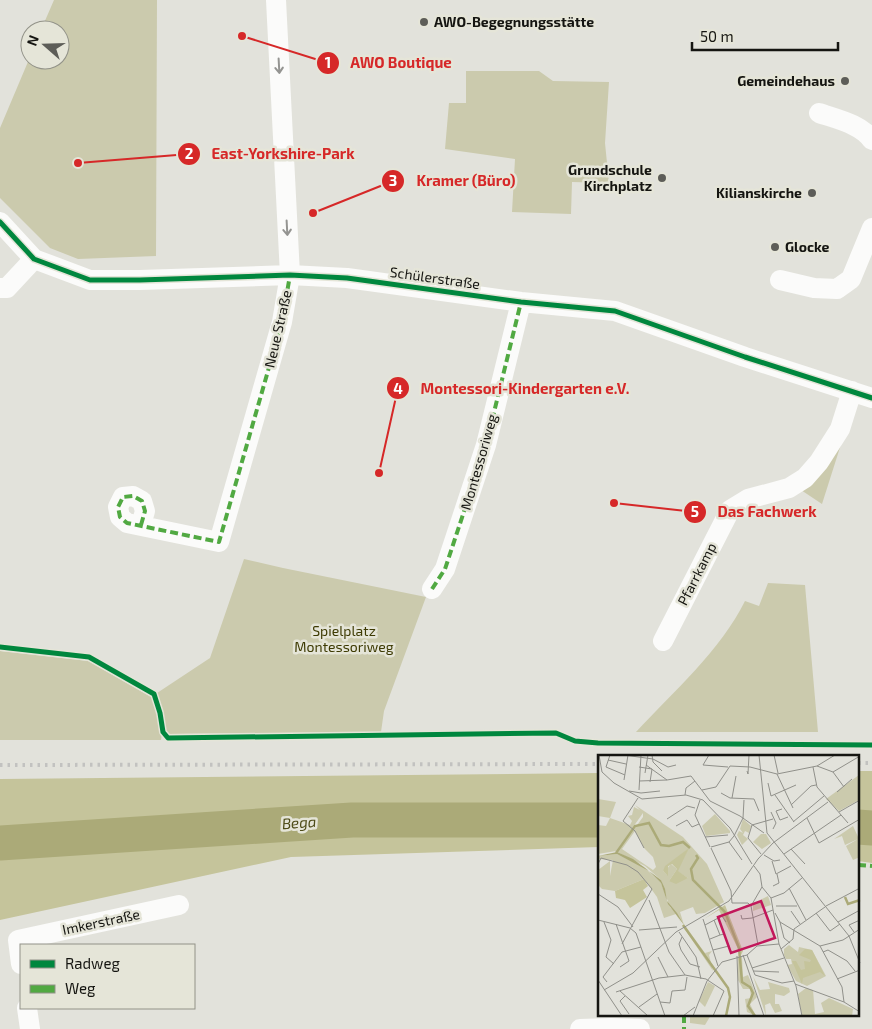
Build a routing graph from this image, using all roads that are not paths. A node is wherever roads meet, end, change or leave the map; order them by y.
1 (276, 0) edge
2 (819, 113) dead end
3 (872, 140) edge
4 (0, 222) edge
5 (872, 228) edge
6 (34, 259) junction
7 (290, 275) junction
8 (780, 280) dead end
9 (0, 288) edge
10 (521, 302) junction
11 (852, 391) junction
12 (872, 398) edge
13 (140, 525) dead end
14 (432, 589) dead end
15 (662, 641) dead end
16 (179, 905) dead end
17 (20, 956) edge
18 (27, 1009) edge
19 (30, 1029) edge
20 (580, 1029) edge
21 (640, 1029) edge

1 -> 7 street, Neue Straße
2 - 3 street
4 - 6 street, Schülerstraße
5 - 8 street
6 - 7 street, Schülerstraße
6 - 9 street
7 - 10 street, Schülerstraße
7 - 13 street, Neue Straße
10 - 11 street, Schülerstraße
10 - 14 street, Montessoriweg
11 - 12 street, Schülerstraße
11 - 15 street, Pfarrkamp
16 - 17 street, Imkerstraße
18 - 19 street
20 - 21 street

